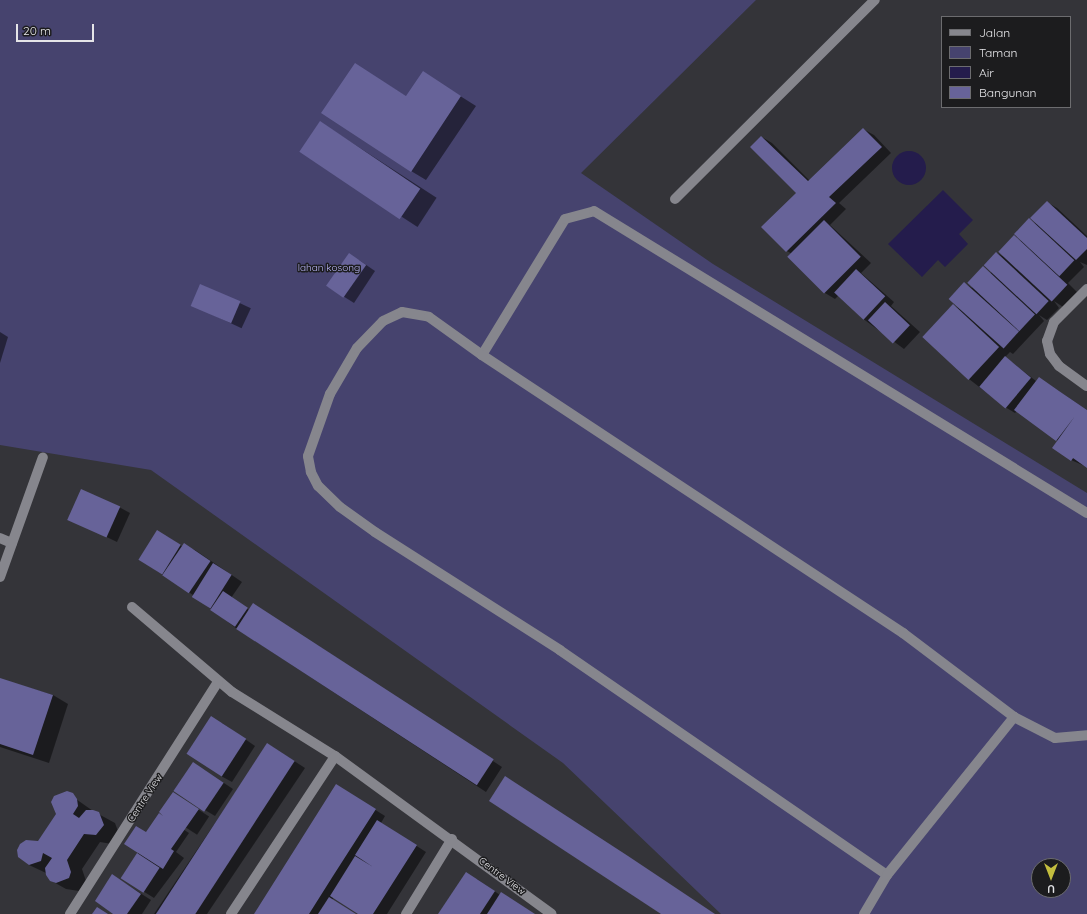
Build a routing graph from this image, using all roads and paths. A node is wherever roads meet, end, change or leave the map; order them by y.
1 (874, 0) edge
2 (675, 199) dead end
3 (1087, 289) edge
4 (482, 355) junction
5 (1087, 386) edge
6 (43, 457) dead end
7 (1087, 513) edge
8 (0, 538) edge
9 (12, 543) junction
10 (0, 577) edge
11 (132, 607) dead end
12 (218, 682) junction
13 (1014, 717) junction
14 (1087, 735) edge
15 (336, 756) junction
16 (452, 839) junction
17 (887, 875) junction
18 (70, 914) edge
19 (231, 914) edge
20 (406, 914) edge
21 (552, 914) edge
22 (864, 914) edge

1 - 2 street
3 - 5 street
4 - 7 street
4 - 13 street
4 - 17 street
6 - 9 street
8 - 9 street
9 - 10 street
11 - 12 street, Centre View
12 - 15 street, Centre View
12 - 18 street, Centre View
13 - 14 street
13 - 17 street
15 - 16 street, Centre View
15 - 19 street
16 - 20 street
16 - 21 street, Centre View
17 - 22 street

